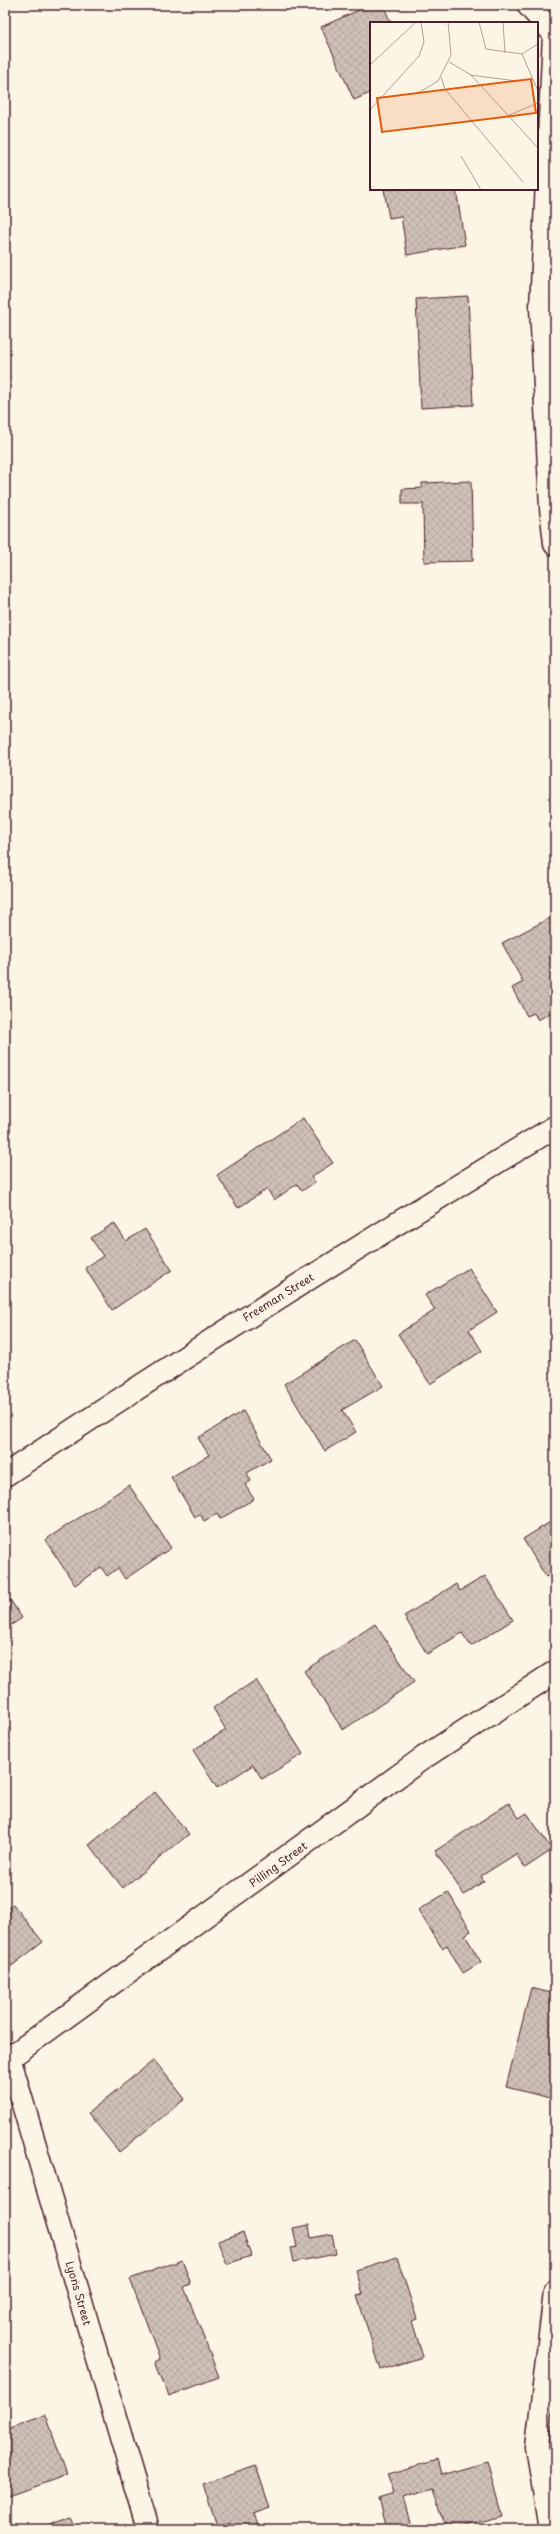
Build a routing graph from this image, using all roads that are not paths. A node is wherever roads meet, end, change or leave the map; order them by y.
1 (528, 5) edge
2 (555, 35) edge
3 (555, 544) edge
4 (555, 1128) edge
5 (5, 1474) edge
6 (555, 1672) edge
7 (7, 2059) edge
8 (555, 2292) edge
9 (148, 2529) edge
10 (550, 2529) edge

1 - 2 street
2 - 3 street
4 - 5 street, Freeman Street
6 - 7 street, Pilling Street
7 - 9 street, Lyons Street
8 - 10 street

